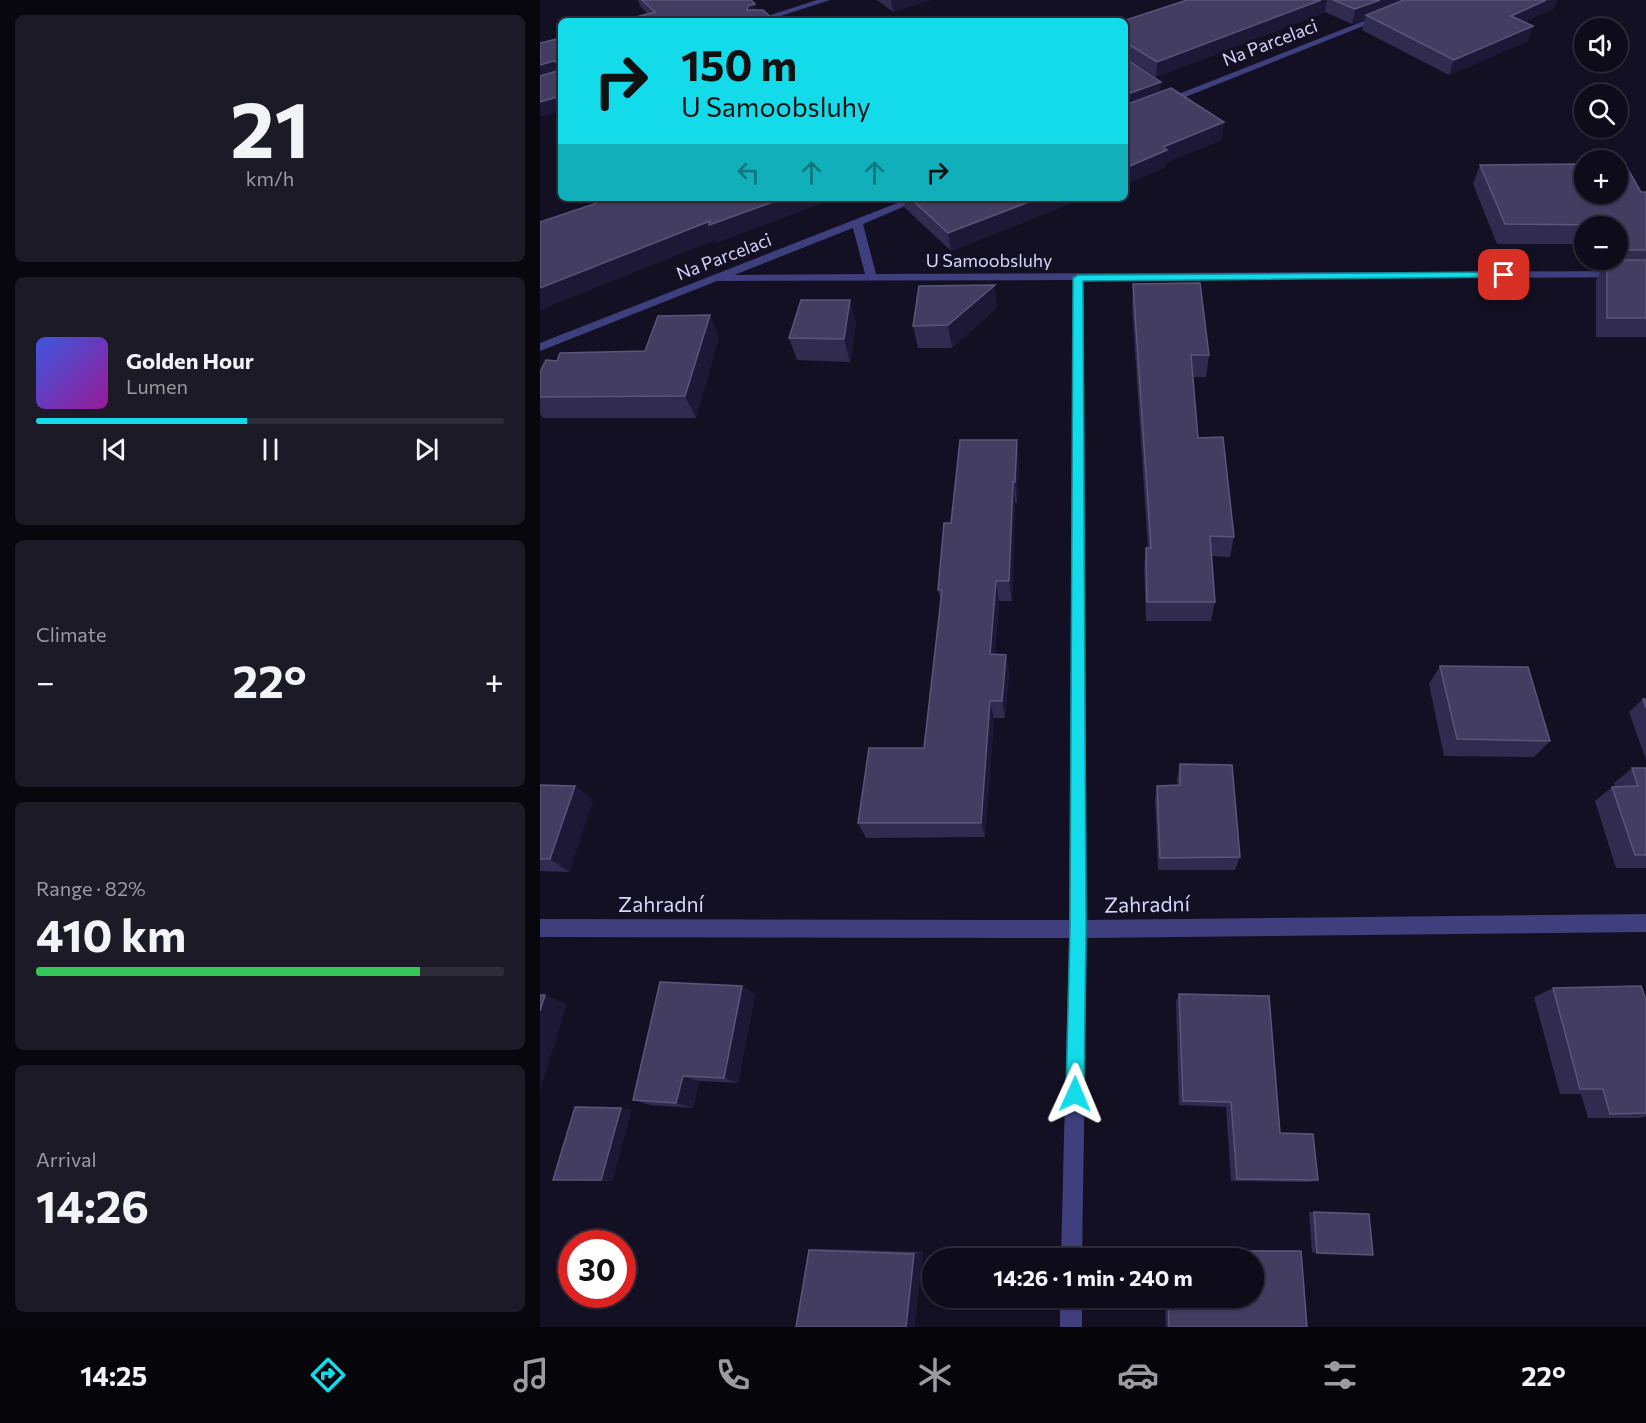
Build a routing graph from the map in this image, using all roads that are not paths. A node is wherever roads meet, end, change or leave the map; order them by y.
1 (791, 0) edge
2 (826, 0) edge
3 (800, 8) junction
4 (1393, 13) edge
5 (766, 18) edge
6 (1128, 117) edge
7 (911, 201) edge
8 (858, 222) junction
9 (1646, 274) edge
10 (716, 278) junction
11 (872, 278) junction
12 (1078, 278) junction
13 (540, 347) edge
14 (1646, 923) edge
15 (540, 928) edge
16 (1078, 928) junction
17 (1072, 1248) edge
18 (1071, 1308) edge
19 (1071, 1327) edge

1 - 3 street
2 - 3 street
3 - 5 street
4 - 6 street, Na Parcelaci
7 - 8 street, Na Parcelaci
8 - 10 street, Na Parcelaci
8 - 11 street
9 - 12 street, U Samoobsluhy
10 - 11 street, U Samoobsluhy
10 - 13 street, Na Parcelaci
11 - 12 street, U Samoobsluhy
12 - 16 street
14 - 16 street, Zahradní
15 - 16 street, Zahradní
16 - 17 street
18 - 19 street

